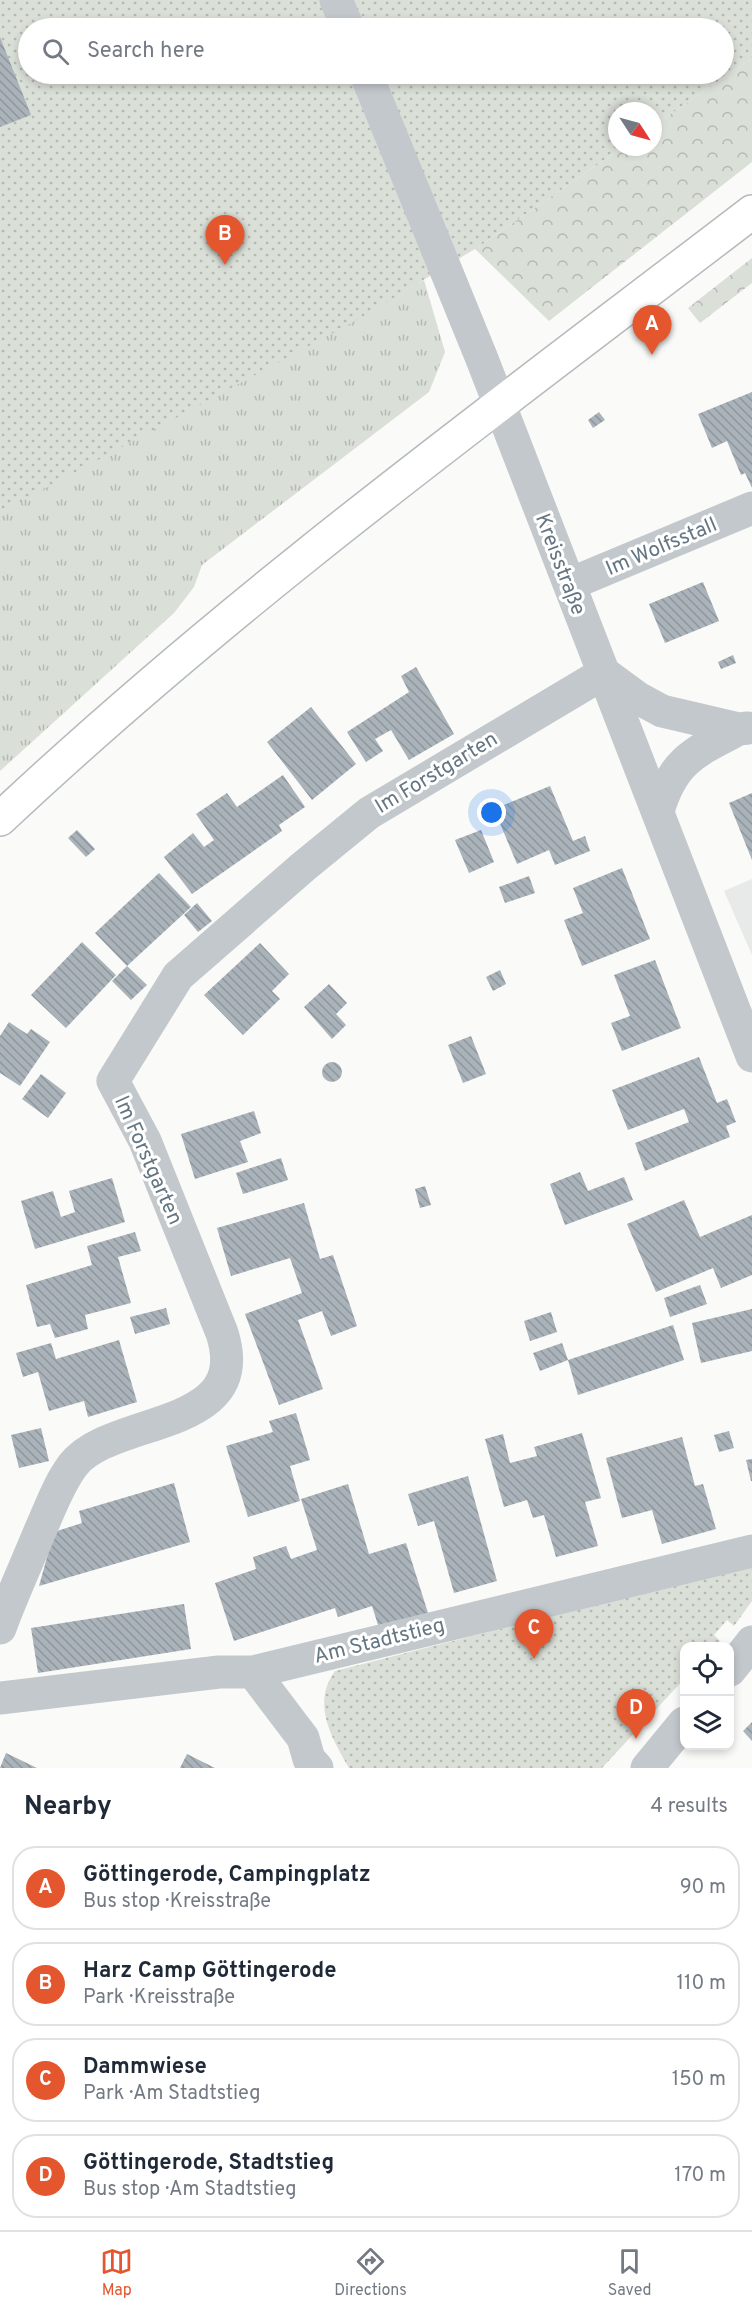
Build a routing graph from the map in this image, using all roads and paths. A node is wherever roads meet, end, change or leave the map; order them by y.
1 (336, 0) edge
2 (344, 18) edge
3 (370, 84) edge
4 (752, 212) edge
5 (498, 405) junction
6 (752, 508) edge
7 (570, 585) junction
8 (604, 673) junction
9 (746, 728) edge
10 (658, 811) junction
11 (0, 819) edge
12 (752, 1056) edge
13 (752, 1551) edge
14 (0, 1628) edge
15 (752, 1642) edge
16 (734, 1664) edge
17 (253, 1672) junction
18 (0, 1698) edge
19 (680, 1729) edge
20 (317, 1768) edge
21 (647, 1768) edge

1 - 2 street
3 - 5 street, Kreisstraße
4 - 5 main road
5 - 7 street, Kreisstraße
5 - 11 main road
6 - 7 street, Im Wolfsstall
7 - 8 street, Kreisstraße
8 - 9 street
8 - 10 street, Kreisstraße
8 - 14 street, Im Forstgarten
9 - 10 street
10 - 12 street, Kreisstraße
13 - 17 street, Am Stadtstieg
15 - 16 street
17 - 18 street, Am Stadtstieg
17 - 20 street
19 - 21 street

